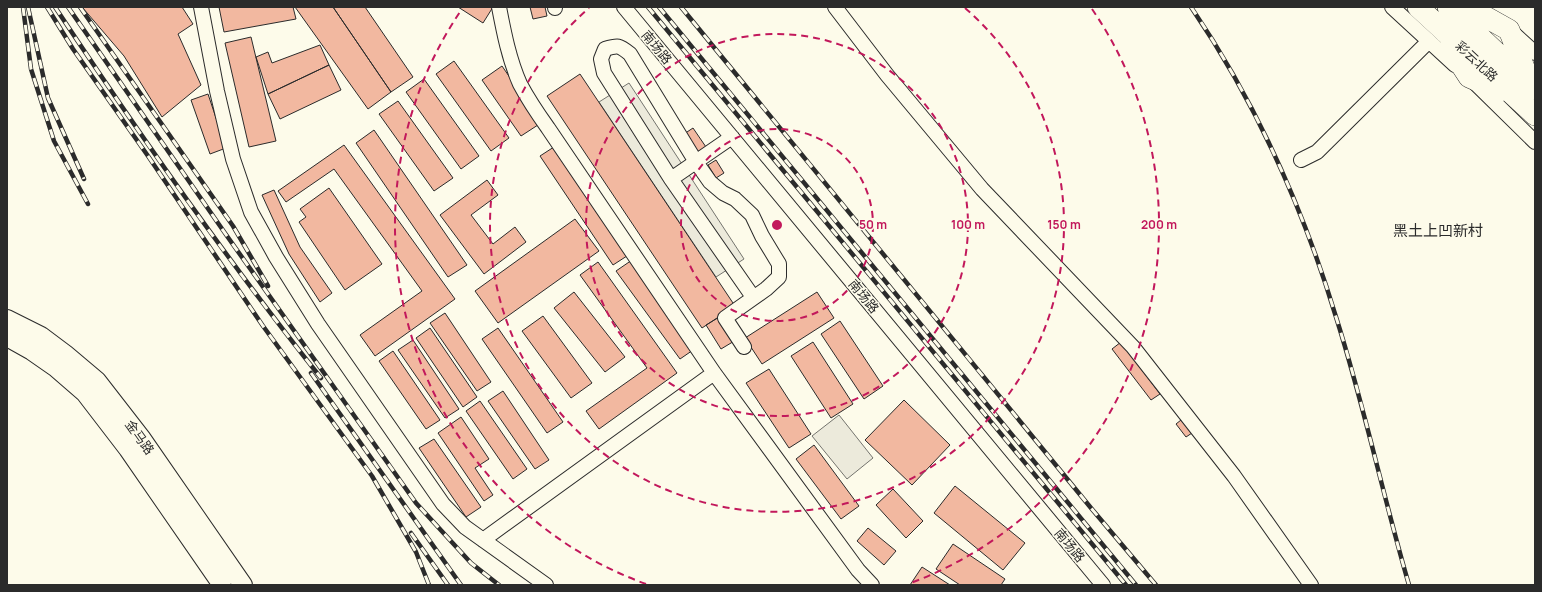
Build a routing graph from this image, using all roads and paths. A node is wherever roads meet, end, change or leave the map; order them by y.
1 (201, 7) edge
2 (499, 7) edge
3 (624, 7) edge
4 (835, 7) edge
5 (1392, 7) edge
6 (1448, 7) edge
7 (1468, 7) edge
8 (1487, 7) edge
9 (1424, 13) edge
10 (1509, 30) junction
11 (1429, 41) junction
12 (1535, 54) edge
13 (1469, 77) junction
14 (1527, 90) edge
15 (1535, 115) edge
16 (732, 137) junction
17 (1535, 142) edge
18 (1301, 160) dead end
19 (696, 162) junction
20 (671, 179) junction
21 (753, 297) junction
22 (7, 319) edge
23 (7, 338) edge
24 (744, 346) dead end
25 (714, 373) junction
26 (483, 540) junction
27 (222, 585) edge
28 (243, 585) edge
29 (546, 585) edge
30 (872, 585) edge
31 (1103, 585) edge
32 (1312, 585) edge

1 - 26 street
2 - 25 street
3 - 16 street, 南场路
4 - 32 street
5 - 11 street
6 - 14 highway, 彩云北路
7 - 10 highway
8 - 10 street
9 - 13 highway
9 - 14 highway, 彩云北路
10 - 12 street
10 - 14 highway
11 - 13 street
11 - 18 street
13 - 14 highway
13 - 17 street
14 - 15 highway, 彩云北路
16 - 19 street
16 - 31 street, 南场路
19 - 20 street
19 - 20 street
19 - 21 street
20 - 21 street
21 - 24 street
22 - 28 main road, 金马路
23 - 27 main road, 金马路
25 - 26 street
25 - 30 street
26 - 29 street

